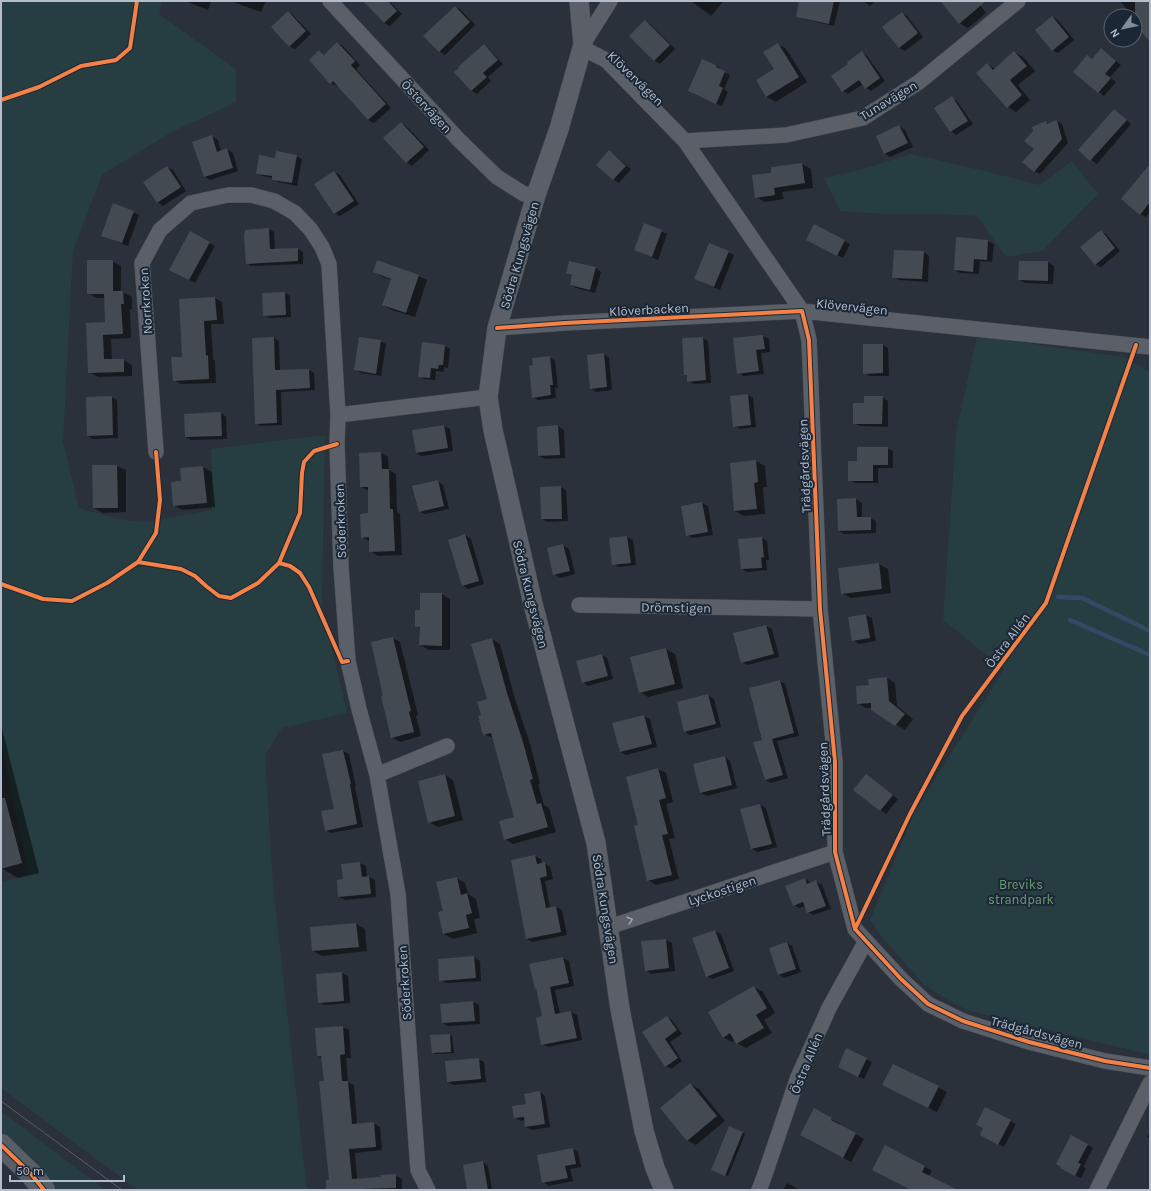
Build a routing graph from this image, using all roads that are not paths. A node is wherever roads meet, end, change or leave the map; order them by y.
1 (330, 1) edge
2 (579, 1) edge
3 (610, 1) edge
4 (1018, 1) edge
5 (582, 46) junction
6 (685, 141) junction
7 (536, 195) junction
8 (802, 311) junction
9 (498, 328) junction
10 (1148, 343) edge
11 (488, 397) junction
12 (338, 415) junction
13 (156, 452) dead end
14 (578, 605) dead end
15 (820, 609) junction
16 (447, 746) dead end
17 (377, 775) junction
18 (835, 852) junction
19 (609, 927) junction
20 (866, 941) junction
21 (1150, 1068) edge
22 (1150, 1083) edge
23 (1, 1146) edge
24 (44, 1190) edge
25 (428, 1190) edge
26 (664, 1190) edge
27 (759, 1190) edge
28 (1097, 1190) edge

1 - 7 street, Östervägen
2 - 5 street, Södra Kungsvägen
3 - 5 street
4 - 6 street, Tunavägen
5 - 6 street, Klövervägen
5 - 7 street, Södra Kungsvägen
6 - 8 street, Klövervägen
7 - 9 street, Södra Kungsvägen
8 - 9 street, Klöverbacken
8 - 10 street, Klövervägen
8 - 15 street, Trädgårdsvägen
9 - 11 street, Södra Kungsvägen
11 - 12 street
11 - 19 street, Södra Kungsvägen
12 - 13 street, Norrkroken
12 - 17 street, Söderkroken
14 - 15 street, Drömstigen
15 - 18 street, Trädgårdsvägen
16 - 17 street
17 - 25 street, Söderkroken
19 -> 18 street, Lyckostigen
18 - 20 street, Trädgårdsvägen
19 - 26 street, Södra Kungsvägen
20 - 21 street, Trädgårdsvägen
20 - 27 street, Östra Allén
22 - 28 street
23 - 24 main road

